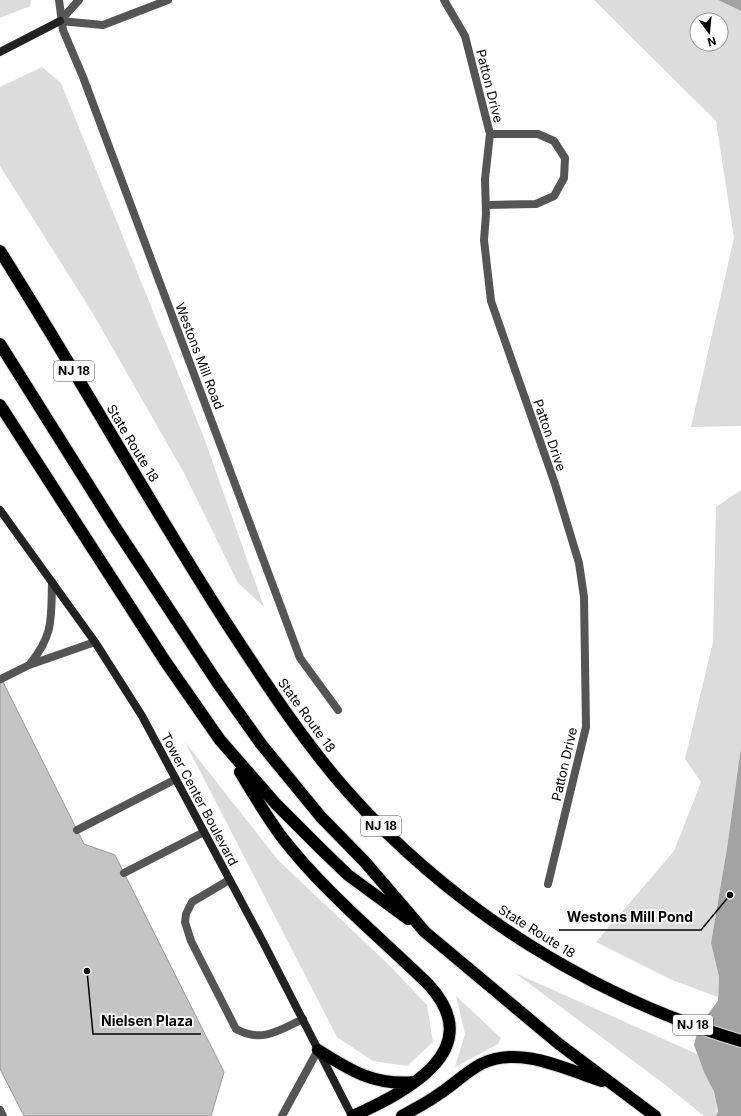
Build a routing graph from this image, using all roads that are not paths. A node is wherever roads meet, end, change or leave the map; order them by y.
1 (59, 0) edge
2 (79, 0) edge
3 (168, 0) edge
4 (444, 0) edge
5 (60, 21) junction
6 (0, 52) edge
7 (490, 134) junction
8 (486, 205) junction
9 (0, 251) edge
10 (0, 344) edge
11 (0, 404) edge
12 (0, 510) edge
13 (52, 582) junction
14 (95, 642) junction
15 (29, 665) junction
16 (2, 679) dead end
17 (338, 710) dead end
18 (220, 740) junction
19 (176, 779) junction
20 (77, 830) dead end
21 (204, 832) junction
22 (124, 873) dead end
23 (229, 880) junction
24 (548, 884) dead end
25 (424, 932) junction
26 (303, 1019) junction
27 (741, 1041) edge
28 (318, 1050) junction
29 (416, 1082) junction
30 (612, 1084) junction
31 (426, 1102) junction
32 (0, 1110) edge
33 (652, 1114) edge
34 (3, 1116) edge
35 (282, 1116) edge
36 (353, 1116) edge
37 (402, 1116) edge
38 (420, 1116) edge

1 - 5 street, Westons Mill Road
2 - 5 street
3 - 5 street
4 - 7 street, Patton Drive
5 - 6 street
5 - 17 street, Westons Mill Road
7 - 8 street, Patton Drive
7 - 8 street
8 - 24 street, Patton Drive
9 - 27 highway, State Route 18 / NJ 18
10 - 25 highway, NJ 18
11 - 18 highway
12 - 13 street, Tower Center Boulevard
13 - 14 street, Tower Center Boulevard
13 - 15 street
14 - 15 street
14 - 19 street, Tower Center Boulevard
15 - 16 street
18 - 25 highway
18 - 29 highway
19 - 20 street
19 - 21 street, Tower Center Boulevard
21 - 22 street
21 - 23 street, Tower Center Boulevard
23 - 26 street, Tower Center Boulevard
23 - 26 street
25 - 30 highway, NJ 18
26 - 28 street, Tower Center Boulevard
28 - 29 highway
28 - 35 street
28 - 36 street, Tower Center Boulevard
29 - 36 highway
30 - 31 highway
30 - 33 highway, NJ 18
31 - 37 highway
31 - 38 highway
32 - 34 street

